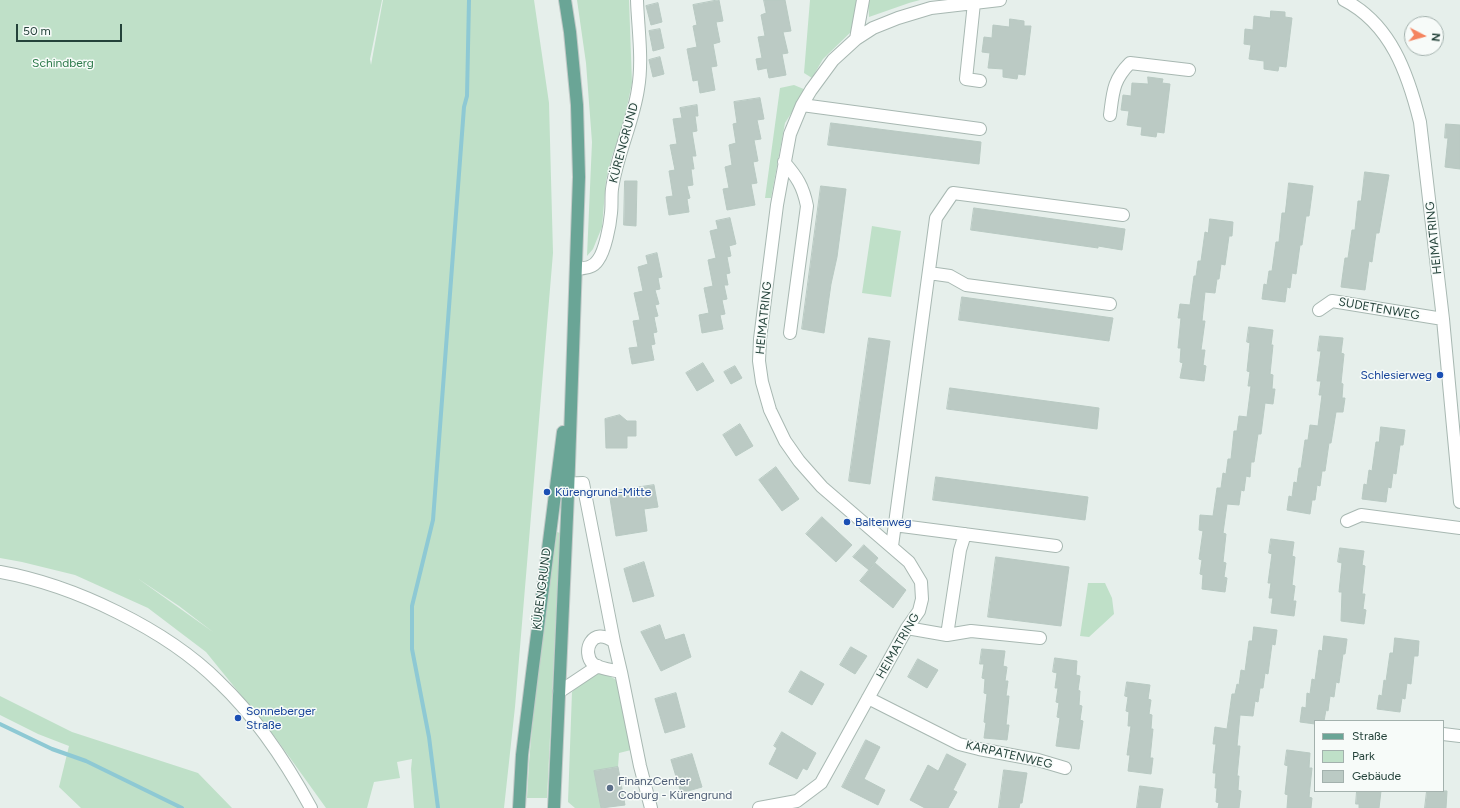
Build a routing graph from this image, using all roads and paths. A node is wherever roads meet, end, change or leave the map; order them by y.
1 (565, 0) edge
2 (637, 0) edge
3 (863, 0) edge
4 (1000, 0) edge
5 (1344, 0) edge
6 (956, 2) edge
7 (974, 3) junction
8 (856, 39) junction
9 (1189, 70) dead end
10 (980, 81) dead end
11 (802, 105) junction
12 (1110, 115) dead end
13 (980, 129) dead end
14 (784, 162) junction
15 (1123, 215) dead end
16 (576, 269) junction
17 (929, 274) junction
18 (1110, 304) dead end
19 (1319, 310) dead end
20 (1443, 320) junction
21 (790, 333) dead end
22 (572, 371) junction
23 (556, 484) junction
24 (568, 484) junction
25 (1460, 502) edge
26 (1347, 521) dead end
27 (894, 525) junction
28 (1460, 528) edge
29 (965, 534) junction
30 (892, 546) junction
31 (1056, 546) dead end
32 (0, 572) edge
33 (908, 628) junction
34 (947, 635) junction
35 (1040, 638) dead end
36 (614, 642) junction
37 (598, 666) junction
38 (621, 672) junction
39 (559, 692) junction
40 (868, 698) junction
41 (1444, 734) edge
42 (1460, 736) edge
43 (1065, 768) dead end
44 (311, 808) edge
45 (519, 808) edge
46 (554, 808) edge
47 (651, 808) edge
48 (758, 808) edge

1 - 16 main road, KÜRENGRUND
2 - 16 street, KÜRENGRUND
3 - 8 street
4 - 7 street, HEIMATRING
5 - 20 street, HEIMATRING
6 - 7 street, HEIMATRING
6 - 8 street, HEIMATRING
7 - 10 street
8 - 11 street, HEIMATRING
9 - 12 street
11 - 13 street
11 - 14 street, HEIMATRING
14 - 21 street
14 - 30 street, HEIMATRING
15 - 17 street
16 - 22 main road, KÜRENGRUND
17 - 18 street
17 - 27 street
19 - 20 street, SUDETENWEG
20 - 25 street, HEIMATRING
22 - 23 main road, KÜRENGRUND
22 - 24 main road, KÜRENGRUND
23 - 24 street
23 - 45 main road, KÜRENGRUND
24 - 36 street
24 - 39 main road, KÜRENGRUND
26 - 28 street
27 - 29 street
27 - 30 street
29 - 31 street
29 - 34 street
30 - 33 street, HEIMATRING
32 - 44 street
33 - 34 street
33 - 40 street, HEIMATRING
34 - 35 street
36 - 37 street
36 - 38 street
37 - 38 street
37 - 39 street
38 - 47 street
39 - 46 main road, KÜRENGRUND
40 - 43 street, KARPATENWEG
40 - 48 street, HEIMATRING
41 - 42 street

